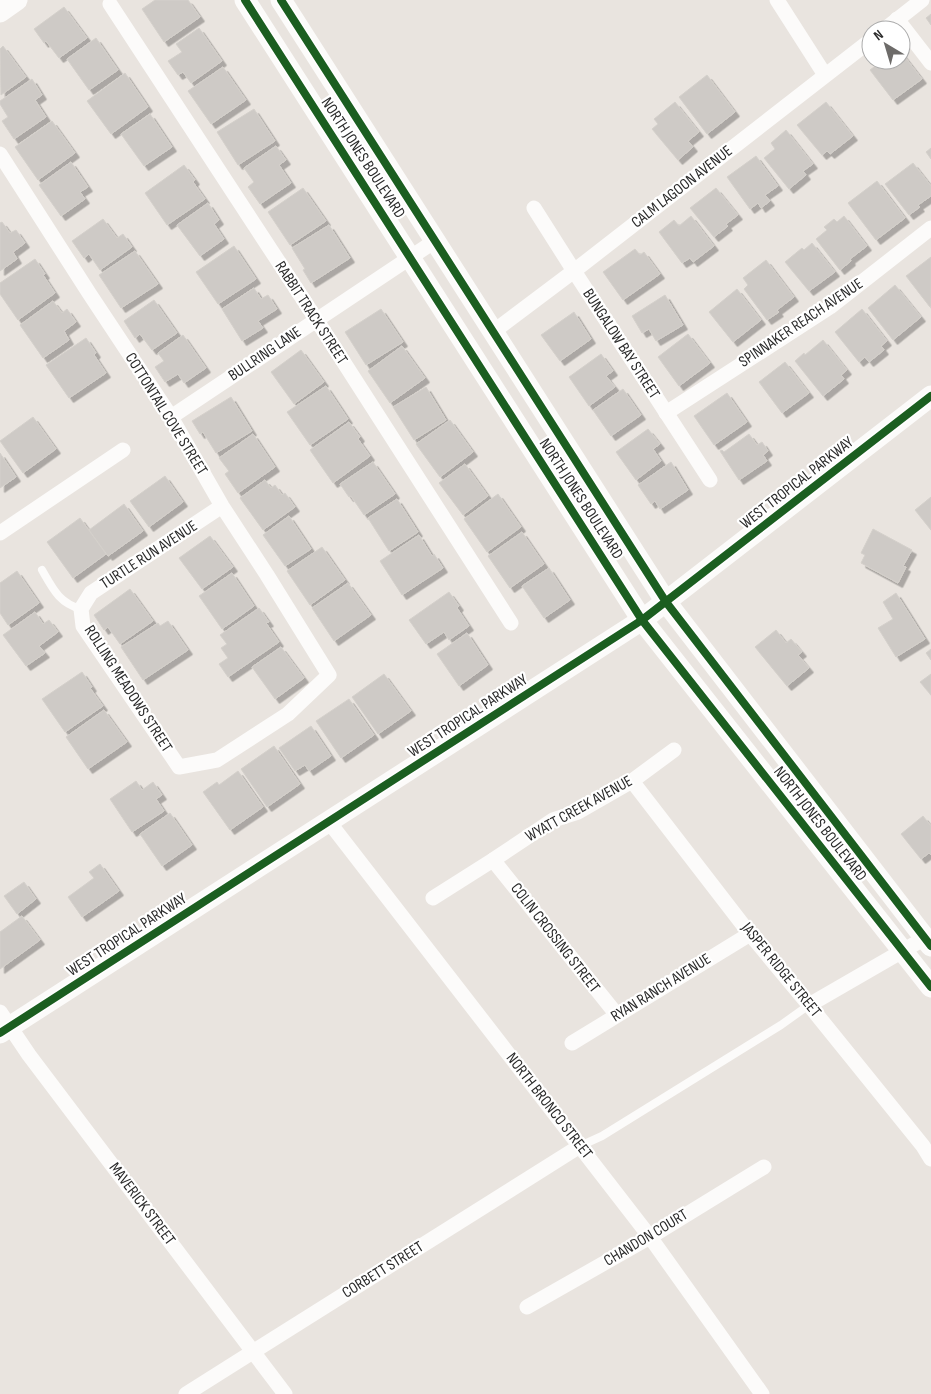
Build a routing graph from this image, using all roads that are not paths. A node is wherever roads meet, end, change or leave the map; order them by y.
1 (17, 0) edge
2 (245, 0) edge
3 (281, 0) edge
4 (777, 0) edge
5 (922, 0) edge
6 (110, 4) dead end
7 (0, 12) edge
8 (897, 19) joint
9 (861, 48) edge
10 (931, 62) edge
11 (825, 76) junction
12 (0, 154) edge
13 (534, 208) dead end
14 (931, 228) edge
15 (435, 240) junction
16 (410, 257) junction
17 (574, 272) junction
18 (316, 319) junction
19 (493, 332) junction
20 (930, 398) edge
21 (666, 413) junction
22 (171, 418) junction
23 (123, 450) dead end
24 (710, 480) dead end
25 (222, 506) junction
26 (0, 533) edge
27 (42, 570) dead end
28 (666, 602) junction
29 (81, 609) junction
30 (642, 620) junction
31 (511, 623) dead end
32 (674, 750) dead end
33 (179, 767) joint
34 (632, 781) junction
35 (329, 822) junction
36 (493, 860) junction
37 (433, 898) dead end
38 (750, 934) junction
39 (928, 942) edge
40 (903, 950) junction
41 (931, 987) edge
42 (809, 1005) junction
43 (617, 1015) junction
44 (3, 1024) edge
45 (572, 1042) dead end
46 (580, 1146) junction
47 (931, 1159) edge
48 (764, 1166) dead end
49 (650, 1237) junction
50 (527, 1307) dead end
51 (253, 1352) junction
52 (186, 1394) edge
53 (285, 1394) edge
54 (762, 1394) edge

1 - 7 main road
2 - 16 main road, NORTH JONES BOULEVARD
3 - 15 main road, NORTH JONES BOULEVARD
4 - 11 street
5 - 8 street
6 - 18 street, RABBIT TRACK STREET
8 - 10 street
9 - 11 street, CALM LAGOON AVENUE
11 - 17 street, CALM LAGOON AVENUE
12 - 22 street, COTTONTAIL COVE STREET
13 - 17 street, BUNGALOW BAY STREET
14 - 21 street, SPINNAKER REACH AVENUE
15 - 16 street, BULLRING LANE
15 - 19 main road, NORTH JONES BOULEVARD
16 - 18 street, BULLRING LANE
16 - 30 main road, NORTH JONES BOULEVARD
17 - 19 street, CALM LAGOON AVENUE
17 - 21 street, BUNGALOW BAY STREET
18 - 22 street, BULLRING LANE
18 - 31 street, RABBIT TRACK STREET
19 - 28 main road, NORTH JONES BOULEVARD
20 - 28 main road, WEST TROPICAL PARKWAY
21 - 24 street, BUNGALOW BAY STREET
22 - 25 street, COTTONTAIL COVE STREET
23 - 26 street
25 - 29 street, TURTLE RUN AVENUE
25 - 33 street, COTTONTAIL COVE STREET
27 - 29 lane
28 - 30 main road, WEST TROPICAL PARKWAY
28 - 39 main road, NORTH JONES BOULEVARD
29 - 33 street, ROLLING MEADOWS STREET
30 - 35 main road, WEST TROPICAL PARKWAY
30 - 40 main road, NORTH JONES BOULEVARD
32 - 34 street, WYATT CREEK AVENUE
34 - 36 street, WYATT CREEK AVENUE
34 - 38 street, JASPER RIDGE STREET
35 - 44 main road, WEST TROPICAL PARKWAY
35 - 46 street, NORTH BRONCO STREET
36 - 37 street, WYATT CREEK AVENUE
36 - 43 street, COLIN CROSSING STREET
38 - 42 street, JASPER RIDGE STREET
38 - 43 street, RYAN RANCH AVENUE
39 - 40 street
40 - 41 main road, NORTH JONES BOULEVARD
40 - 42 street
42 - 46 lane
42 - 47 street, JASPER RIDGE STREET
43 - 45 street, RYAN RANCH AVENUE
44 - 51 street, MAVERICK STREET
46 - 49 street, NORTH BRONCO STREET
46 - 51 street, CORBETT STREET
48 - 49 street, CHANDON COURT
49 - 50 street, CHANDON COURT
49 - 54 street, NORTH BRONCO STREET
51 - 52 street, CORBETT STREET
51 - 53 street, MAVERICK STREET

